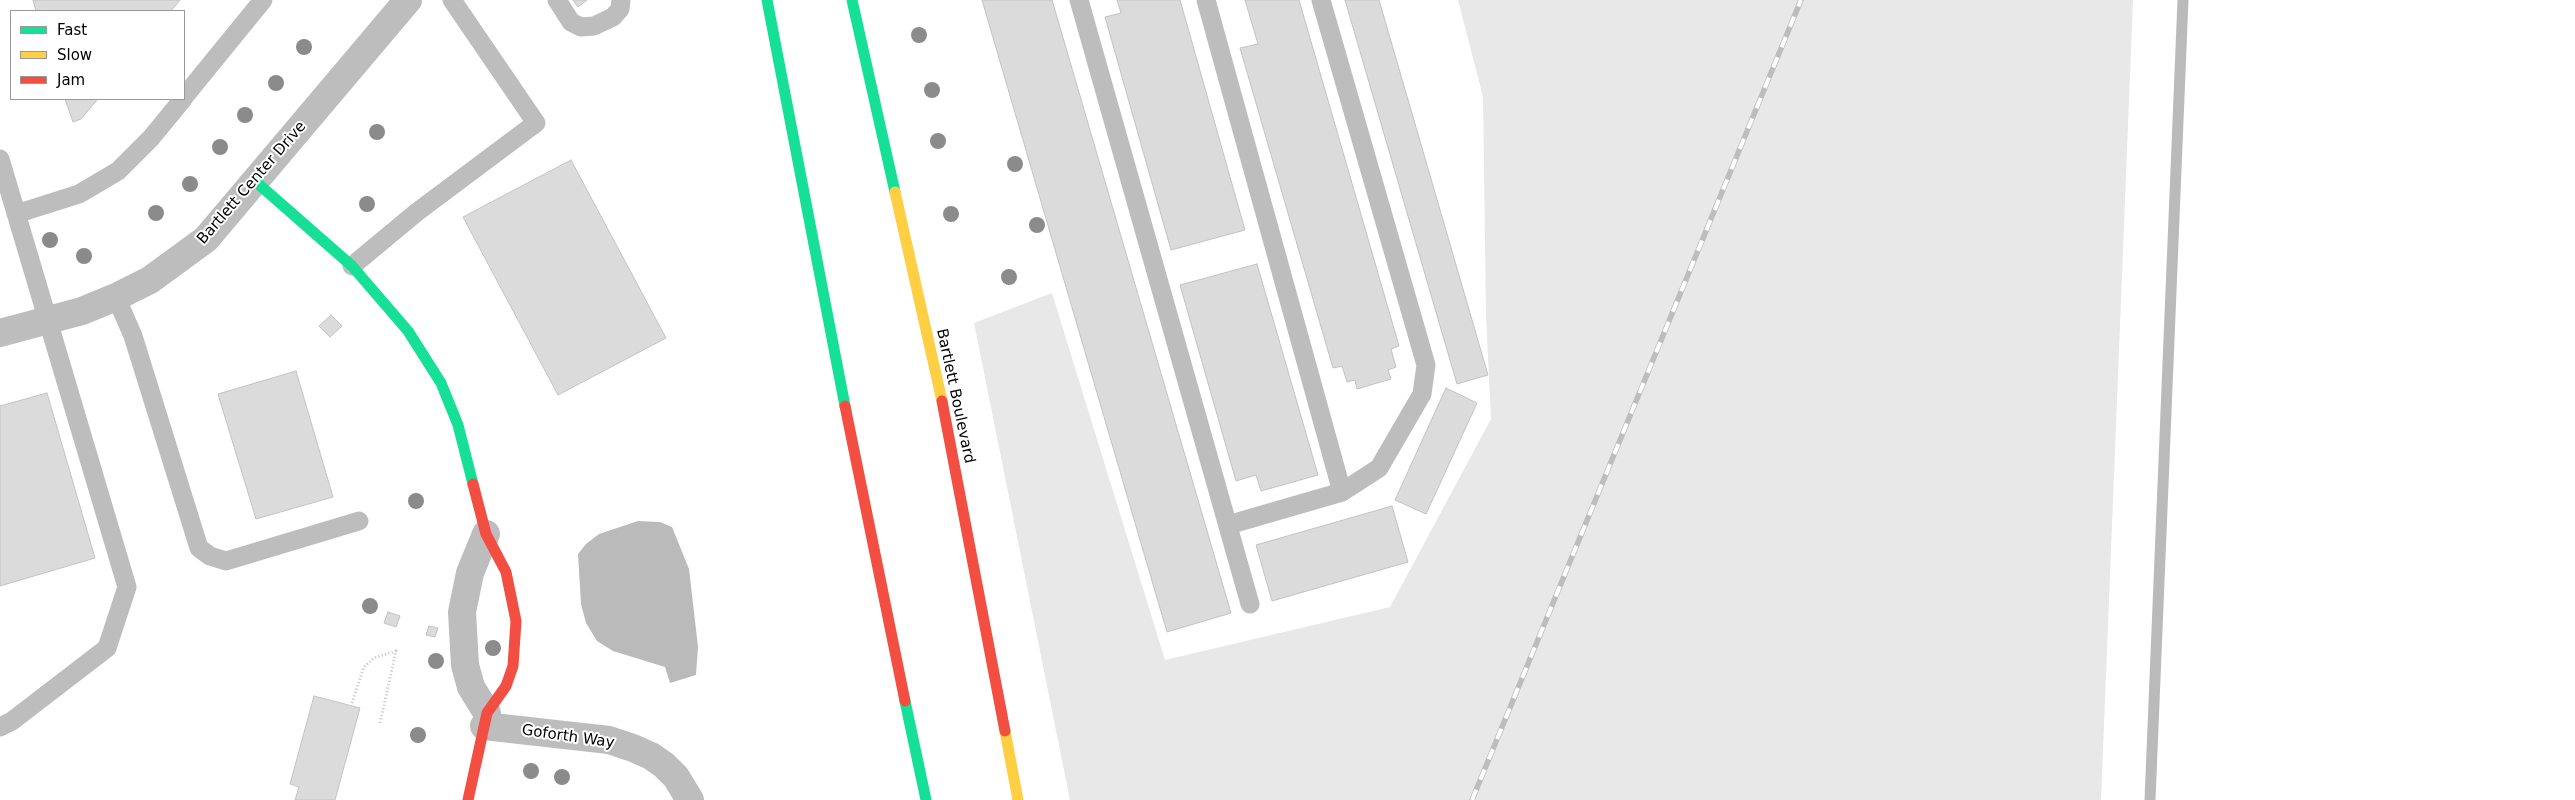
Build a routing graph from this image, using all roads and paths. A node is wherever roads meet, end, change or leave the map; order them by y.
1 (263, 0) edge
2 (408, 0) edge
3 (452, 0) edge
4 (557, 0) edge
5 (621, 0) edge
6 (767, 0) edge
7 (852, 0) edge
8 (1079, 0) edge
9 (1206, 0) edge
10 (1321, 0) edge
11 (185, 96) edge
12 (181, 100) edge
13 (0, 159) edge
14 (255, 181) junction
15 (16, 214) junction
16 (352, 266) junction
17 (116, 297) junction
18 (47, 321) junction
19 (0, 333) edge
20 (1342, 492) junction
21 (359, 521) dead end
22 (1228, 524) junction
23 (486, 534) junction
24 (1250, 604) dead end
25 (352, 703) dead end
26 (485, 720) junction
27 (380, 723) dead end
28 (0, 726) edge
29 (468, 800) edge
30 (690, 800) edge
31 (926, 800) edge
32 (1018, 800) edge

1 - 11 lane
2 - 14 street, Bartlett Center Drive
3 - 16 lane
4 - 5 lane
6 - 31 main road
7 - 32 main road, Bartlett Boulevard
8 - 22 lane
9 - 20 lane
10 - 20 lane
12 - 15 lane
13 - 15 lane
14 - 16 main road
14 - 17 street, Bartlett Center Drive
15 - 18 lane
16 - 23 main road
17 - 18 street, Bartlett Center Drive
17 - 21 lane
18 - 19 street, Bartlett Center Drive
18 - 28 lane
20 - 22 lane
22 - 24 lane
23 - 26 street
23 - 26 main road
25 - 27 path
26 - 29 main road
26 - 30 street, Goforth Way

